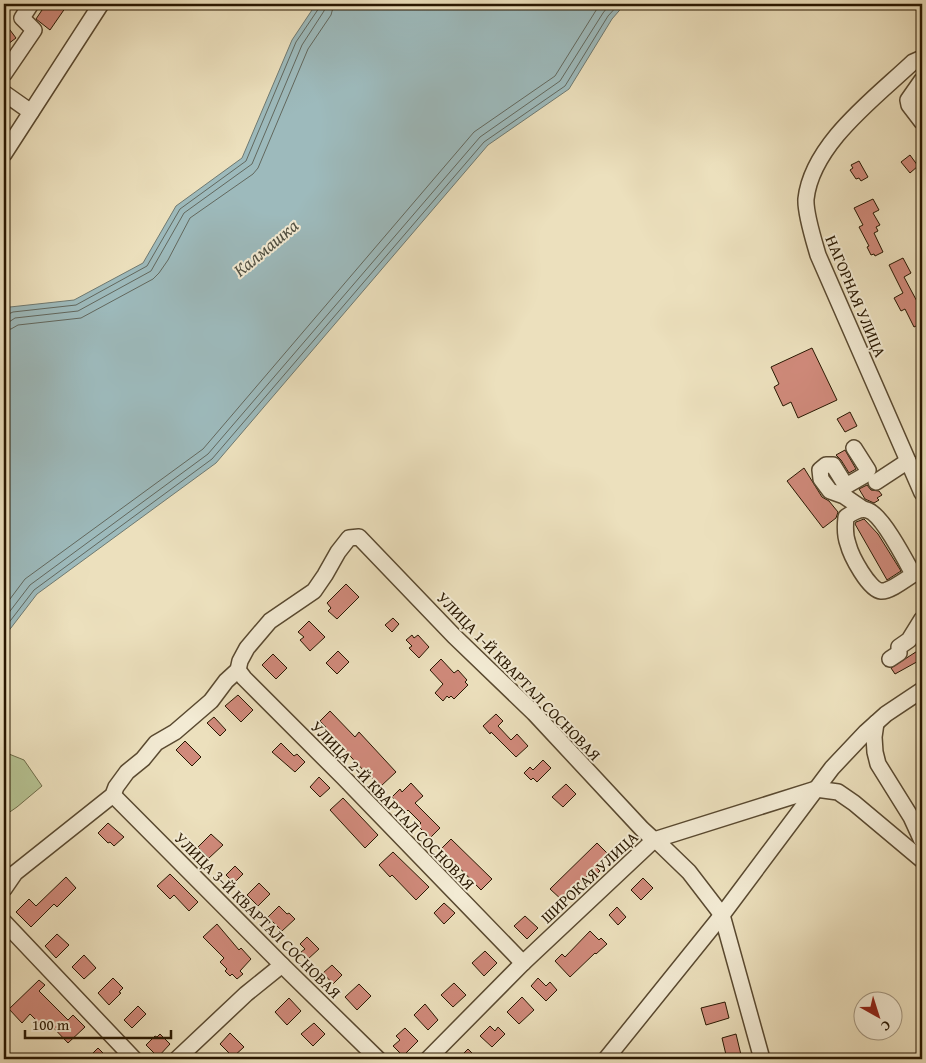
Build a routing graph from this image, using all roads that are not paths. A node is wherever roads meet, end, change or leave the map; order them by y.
1 (31, 4) edge
2 (101, 4) edge
3 (922, 58) edge
4 (4, 74) edge
5 (922, 80) edge
6 (4, 93) edge
7 (31, 112) junction
8 (922, 122) edge
9 (4, 154) edge
10 (854, 448) dead end
11 (908, 461) junction
12 (876, 482) dead end
13 (845, 491) junction
14 (922, 493) edge
15 (863, 509) junction
16 (846, 517) junction
17 (918, 572) edge
18 (922, 619) edge
19 (916, 636) edge
20 (890, 659) dead end
21 (238, 670) junction
22 (922, 690) edge
23 (876, 723) junction
24 (816, 789) junction
25 (113, 795) junction
26 (654, 840) junction
27 (922, 841) edge
28 (922, 860) edge
29 (4, 889) edge
30 (722, 915) junction
31 (4, 922) edge
32 (523, 963) junction
33 (282, 966) junction
34 (134, 1059) edge
35 (178, 1059) edge
36 (378, 1059) edge
37 (428, 1059) edge
38 (606, 1059) edge
39 (762, 1059) edge

1 - 4 street
2 - 7 street
3 - 11 street, НАГОРНАЯ УЛИЦА
5 - 8 street
6 - 7 street
7 - 9 street
10 - 13 street
11 - 12 street
11 - 14 street, НАГОРНАЯ УЛИЦА
13 - 15 street
13 - 16 street
15 - 16 street
15 - 17 street
16 - 17 street
18 - 19 street
19 - 20 street
21 - 25 street
21 - 26 street, УЛИЦА 1-Й КВАРТАЛ СОСНОВАЯ
21 - 32 street, УЛИЦА 2-Й КВАРТАЛ СОСНОВАЯ
22 - 23 street
23 - 24 street
23 - 27 street
24 - 26 street, ШИРОКАЯ УЛИЦА
24 - 28 street
24 - 30 street
25 - 29 street
25 - 33 street, УЛИЦА 3-Й КВАРТАЛ СОСНОВАЯ
26 - 30 street, УЛИЦА 1-Й КВАРТАЛ СОСНОВАЯ
26 - 32 street, ШИРОКАЯ УЛИЦА
30 - 38 street
30 - 39 street
31 - 34 street
32 - 37 street, ШИРОКАЯ УЛИЦА
33 - 35 street
33 - 36 street, УЛИЦА 3-Й КВАРТАЛ СОСНОВАЯ

